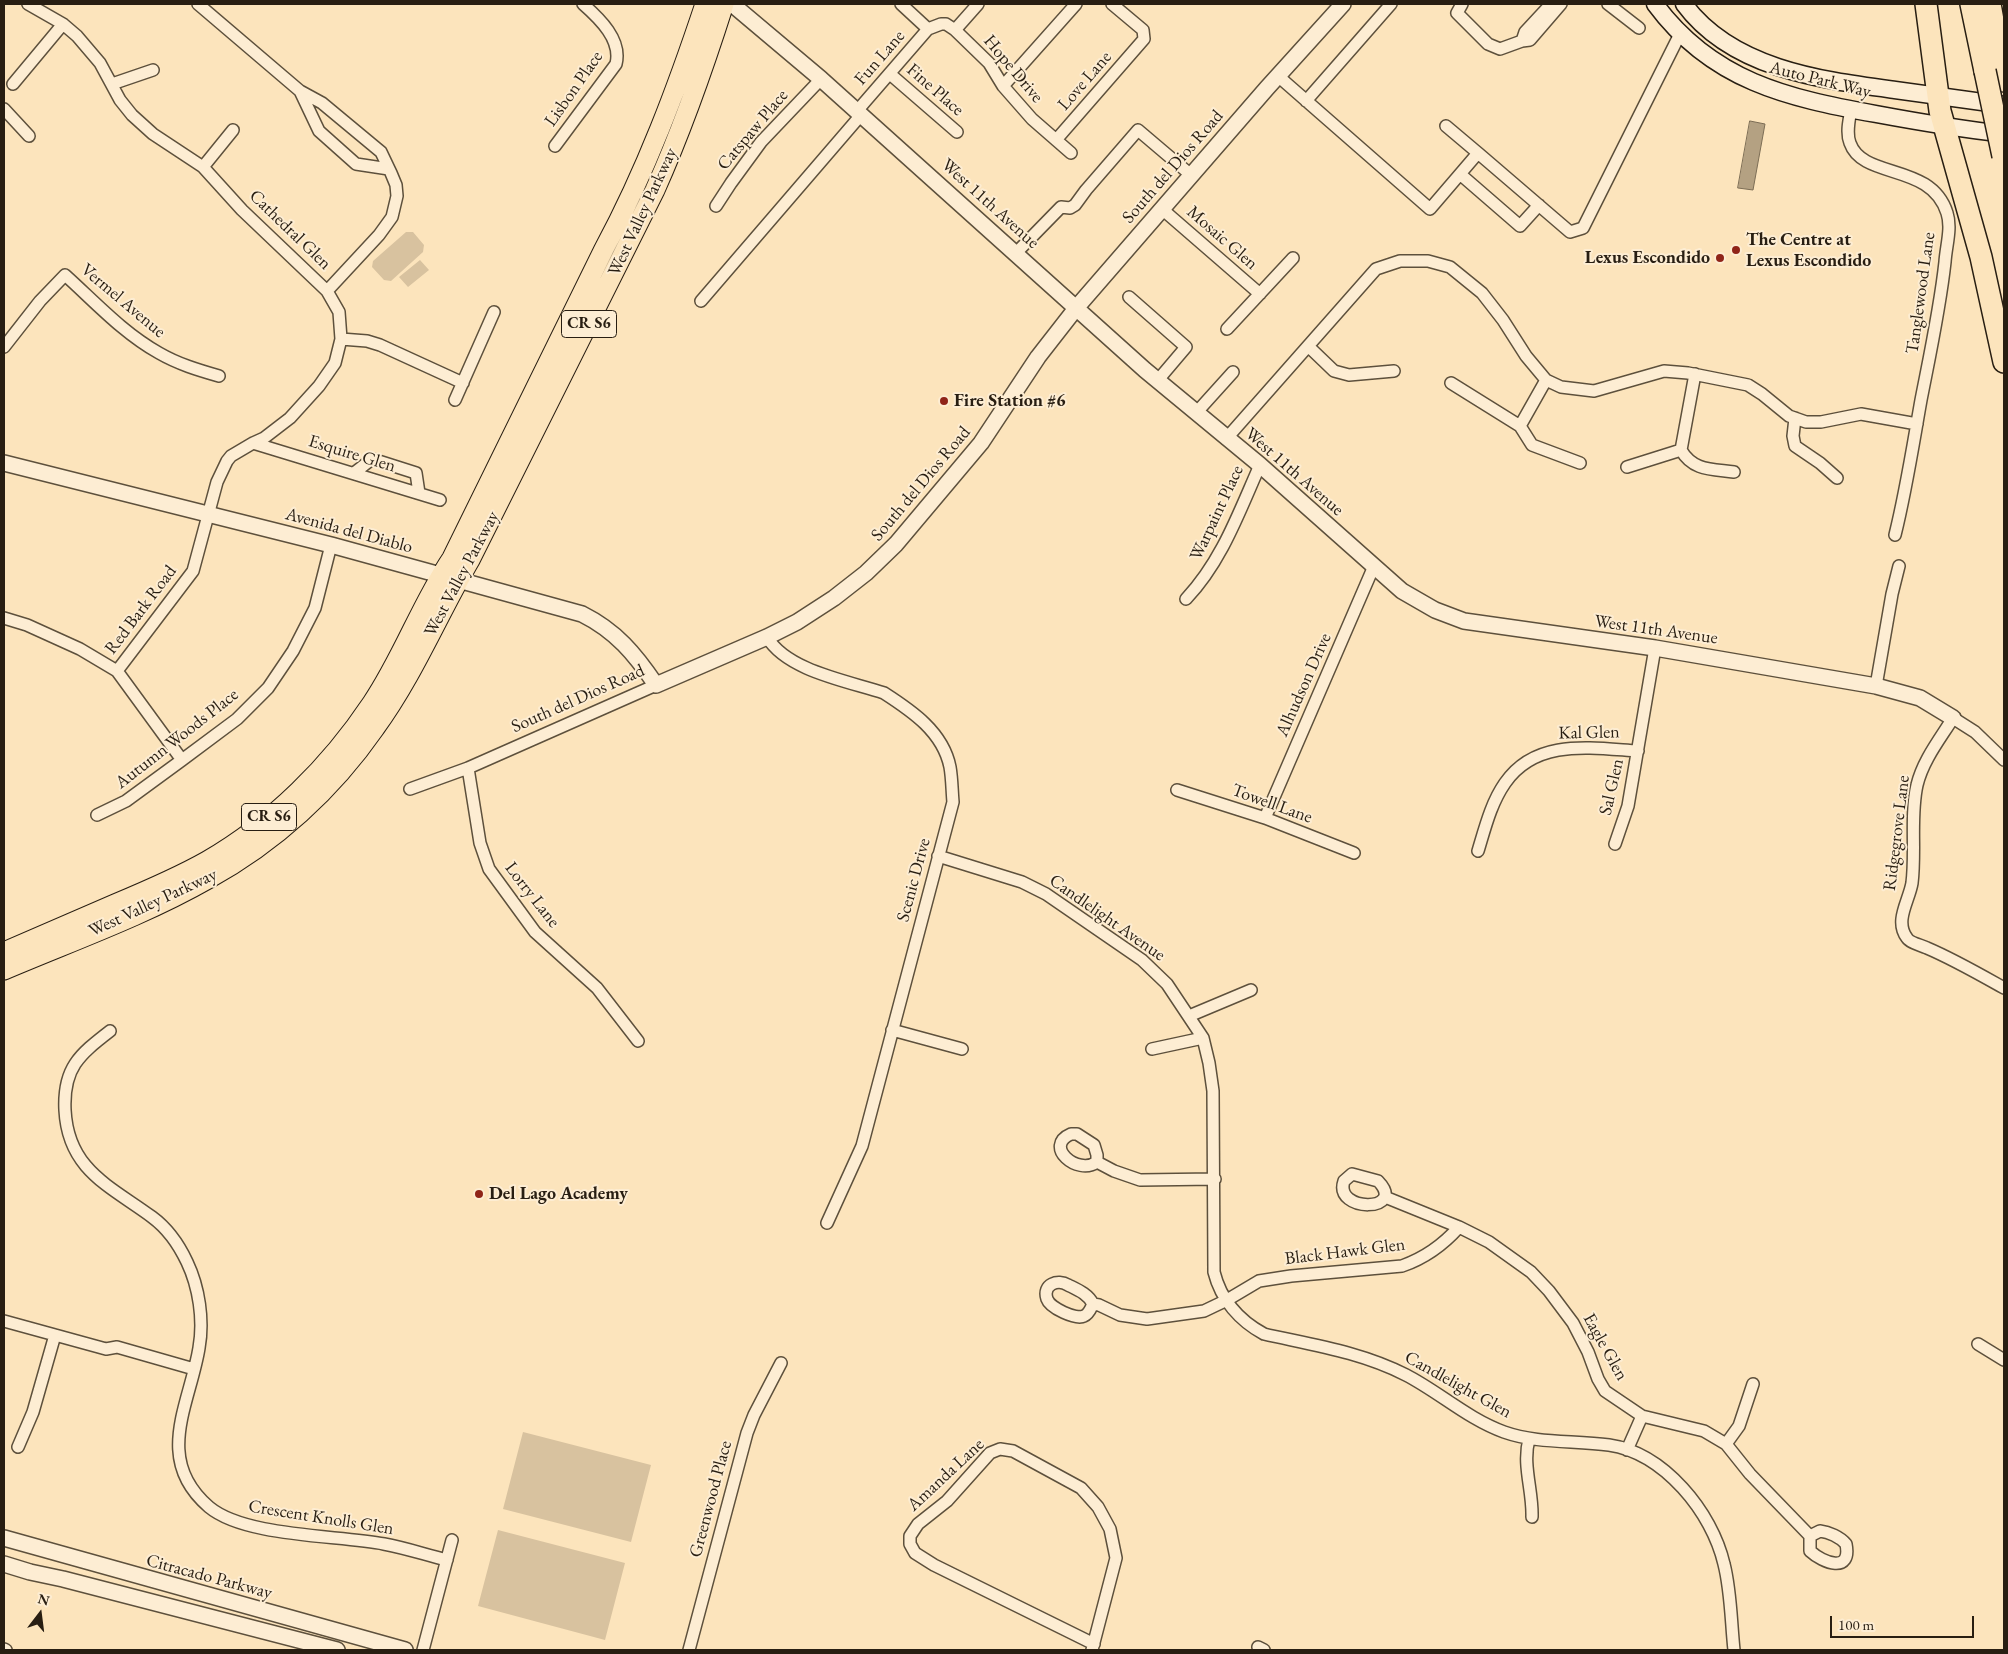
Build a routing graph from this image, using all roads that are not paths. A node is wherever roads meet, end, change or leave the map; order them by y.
1 (198, 4) edge
2 (583, 4) edge
3 (705, 4) edge
4 (724, 4) edge
5 (732, 4) edge
6 (901, 4) edge
7 (978, 4) edge
8 (1076, 4) edge
9 (1112, 4) edge
10 (1343, 4) edge
11 (1391, 4) edge
12 (1462, 4) edge
13 (1551, 4) edge
14 (1561, 4) edge
15 (1608, 4) edge
16 (1655, 4) edge
17 (1684, 4) edge
18 (1926, 4) edge
19 (1971, 4) edge
20 (1990, 4) edge
21 (33, 5) edge
22 (63, 24) junction
23 (928, 28) junction
24 (1638, 28) dead end
25 (956, 30) junction
26 (1680, 34) junction
27 (1522, 41) junction
28 (153, 70) dead end
29 (890, 74) junction
30 (1278, 76) junction
31 (1998, 77) edge
32 (821, 79) junction
33 (14, 84) dead end
34 (112, 84) junction
35 (1851, 84) junction
36 (1003, 86) junction
37 (1759, 86) junction
38 (300, 90) junction
39 (1937, 96) junction
40 (1306, 101) junction
41 (2004, 105) edge
42 (4, 109) edge
43 (1851, 110) junction
44 (859, 113) junction
45 (1446, 126) dead end
46 (1944, 127) junction
47 (233, 130) dead end
48 (957, 132) dead end
49 (2004, 134) edge
50 (30, 136) dead end
51 (1056, 140) junction
52 (555, 146) dead end
53 (1071, 153) dead end
54 (1478, 153) junction
55 (2003, 160) edge
56 (203, 167) junction
57 (389, 169) junction
58 (1460, 174) junction
59 (1191, 175) junction
60 (1539, 205) junction
61 (716, 206) dead end
62 (1162, 209) junction
63 (1016, 252) junction
64 (1293, 258) dead end
65 (327, 291) junction
66 (1260, 294) junction
67 (1128, 297) dead end
68 (700, 302) dead end
69 (1077, 307) junction
70 (494, 312) dead end
71 (1227, 329) dead end
72 (341, 339) junction
73 (1308, 346) junction
74 (4, 347) edge
75 (2004, 362) edge
76 (1394, 371) dead end
77 (1233, 372) dead end
78 (1695, 374) junction
79 (219, 376) dead end
80 (1158, 380) junction
81 (1546, 380) junction
82 (463, 383) junction
83 (1451, 383) dead end
84 (456, 400) dead end
85 (1196, 413) junction
86 (1795, 418) junction
87 (1917, 424) junction
88 (1520, 426) junction
89 (1226, 438) junction
90 (253, 443) junction
91 (1681, 450) junction
92 (4, 463) edge
93 (1580, 463) dead end
94 (1260, 465) junction
95 (1626, 467) dead end
96 (1734, 472) dead end
97 (354, 474) junction
98 (1837, 478) dead end
99 (419, 493) junction
100 (440, 500) dead end
101 (209, 514) junction
102 (1895, 535) dead end
103 (331, 545) junction
104 (1374, 566) junction
105 (1899, 566) dead end
106 (450, 577) junction
107 (1186, 599) dead end
108 (4, 618) edge
109 (767, 637) junction
110 (1656, 648) junction
111 (117, 670) junction
112 (656, 685) junction
113 (1876, 686) junction
114 (1953, 718) junction
115 (1638, 750) junction
116 (182, 760) junction
117 (2004, 760) edge
118 (468, 768) junction
119 (410, 789) dead end
120 (1176, 790) dead end
121 (97, 815) dead end
122 (1265, 818) junction
123 (1615, 844) dead end
124 (1478, 851) dead end
125 (1354, 853) dead end
126 (938, 856) junction
127 (4, 952) edge
128 (4, 970) edge
129 (2004, 988) edge
130 (1251, 990) dead end
131 (1189, 1016) junction
132 (892, 1030) junction
133 (110, 1031) dead end
134 (1203, 1038) junction
135 (638, 1041) dead end
136 (962, 1049) dead end
137 (1152, 1049) dead end
138 (1096, 1162) dead end
139 (1214, 1179) junction
140 (1385, 1197) dead end
141 (827, 1223) dead end
142 (1459, 1227) junction
143 (1227, 1300) junction
144 (1093, 1304) dead end
145 (4, 1321) edge
146 (55, 1335) junction
147 (1978, 1344) dead end
148 (2004, 1360) edge
149 (782, 1363) dead end
150 (194, 1369) junction
151 (1753, 1384) dead end
152 (1642, 1416) junction
153 (1529, 1439) junction
154 (1726, 1444) junction
155 (18, 1447) dead end
156 (1628, 1450) junction
157 (1532, 1517) dead end
158 (1810, 1536) dead end
159 (4, 1538) edge
160 (452, 1540) dead end
161 (447, 1560) junction
162 (4, 1564) edge
163 (1093, 1647) edge
164 (337, 1650) edge
165 (405, 1650) edge
166 (423, 1650) edge
167 (689, 1650) edge
168 (1734, 1650) edge

1 - 38 street
2 - 52 street, Lisbon Place
3 - 106 main road, West Valley Parkway / CR S6
4 - 106 main road, West Valley Parkway / CR S6
5 - 32 street, West 11th Avenue
6 - 23 street
7 - 25 street
8 - 36 street
9 - 51 street, Love Lane
10 - 30 street, South del Dios Road
11 - 40 street
12 - 27 street
13 - 27 street
14 - 27 street
15 - 24 street
16 - 26 main road, Auto Park Way
17 - 35 main road, Auto Park Way
18 - 39 highway
19 - 31 highway
20 - 31 highway
21 - 22 street, Cathedral Glen
22 - 33 street
22 - 34 street, Cathedral Glen
23 - 25 street
23 - 29 street, Fun Lane
25 - 36 street, Hope Drive
26 - 37 main road, Auto Park Way
26 - 60 street
28 - 34 street
29 - 44 street, Fun Lane
29 - 48 street, Fine Place
30 - 40 street
30 - 59 street, South del Dios Road
31 - 55 highway, bridge
32 - 44 street, West 11th Avenue
32 - 61 street, Catspaw Place
34 - 56 street, Cathedral Glen
35 - 37 main road
35 - 39 main road, Auto Park Way
36 - 51 street, Hope Drive
37 - 43 main road, Auto Park Way
38 - 57 street
38 - 57 street
39 - 41 main road, Auto Park Way
39 - 46 highway
40 - 58 street
42 - 50 street
43 - 46 main road, Auto Park Way
43 - 87 street, Tanglewood Lane
44 - 63 street, West 11th Avenue
44 - 68 street, Fun Lane
45 - 54 street
46 - 49 main road, Auto Park Way
46 - 75 highway
47 - 56 street
51 - 53 street, Hope Drive
54 - 58 street
54 - 60 street
56 - 65 street, Cathedral Glen
57 - 65 street
58 - 60 street
59 - 62 street, South del Dios Road
59 - 63 street
62 - 66 street, Mosaic Glen
62 - 69 street, South del Dios Road
63 - 69 street, West 11th Avenue
64 - 66 street, Mosaic Glen
65 - 72 street, Cathedral Glen
66 - 71 street, Mosaic Glen
67 - 80 street
69 - 80 street, West 11th Avenue
69 - 109 street, South del Dios Road
70 - 82 street
72 - 82 street
72 - 90 street, Cathedral Glen
73 - 76 street
73 - 81 street
73 - 89 street
74 - 79 street, Vermel Avenue
77 - 85 street
78 - 81 street
78 - 86 street
78 - 91 street
80 - 85 street, West 11th Avenue
81 - 88 street
82 - 84 street
83 - 88 street
85 - 89 street, West 11th Avenue
86 - 87 street
86 - 98 street
87 - 102 street, Tanglewood Lane
88 - 93 street
89 - 94 street, West 11th Avenue
90 - 97 street, Esquire Glen
90 - 101 street, Cathedral Glen
91 - 95 street
91 - 96 street
92 - 101 street, Avenida del Diablo
94 - 104 street, West 11th Avenue
94 - 107 street, Warpaint Place
97 - 99 street, Esquire Glen
97 - 99 street
99 - 100 street, Esquire Glen
101 - 103 street, Avenida del Diablo
101 - 111 street, Red Bark Road
103 - 106 street, Avenida del Diablo
103 - 116 street, Autumn Woods Place
104 - 110 street, West 11th Avenue
104 - 122 street, Alhudson Drive
105 - 113 street
106 - 112 street, Avenida del Diablo
106 - 127 main road, West Valley Parkway / CR S6
106 - 128 main road, West Valley Parkway / CR S6
108 - 111 street
109 - 112 street, South del Dios Road
109 - 126 street, Scenic Drive
110 - 113 street, West 11th Avenue
110 - 115 street, Sal Glen
111 - 116 street
112 - 118 street, South del Dios Road
113 - 114 street, West 11th Avenue
114 - 117 street
114 - 129 street, Ridgegrove Lane
115 - 123 street, Sal Glen
115 - 124 street, Kal Glen
116 - 121 street, Autumn Woods Place
118 - 119 street, South del Dios Road
118 - 135 street, Lorry Lane
120 - 122 street, Towell Lane
122 - 125 street, Towell Lane
126 - 131 street, Candlelight Avenue
126 - 132 street, Scenic Drive
130 - 131 street
131 - 134 street, Candlelight Avenue
132 - 136 street
132 - 141 street, Scenic Drive
133 - 150 street, Crescent Knolls Glen
134 - 137 street
134 - 139 street, Candlelight Avenue
138 - 139 street
139 - 143 street, Candlelight Avenue
140 - 142 street, Eagle Glen
142 - 143 street, Black Hawk Glen
142 - 152 street, Eagle Glen
143 - 144 street, Black Hawk Glen
143 - 153 street, Candlelight Glen
145 - 146 street
146 - 150 street
146 - 155 street
147 - 148 street
149 - 167 street, Greenwood Place
150 - 161 street, Crescent Knolls Glen
151 - 154 street
152 - 154 street, Eagle Glen
152 - 156 street
153 - 156 street, Candlelight Glen
153 - 157 street
154 - 158 street, Eagle Glen
156 - 168 street, Candlelight Glen
159 - 165 street, Citracado Parkway
160 - 161 street
161 - 166 street
162 - 164 street
163 - 163 street, Amanda Lane

